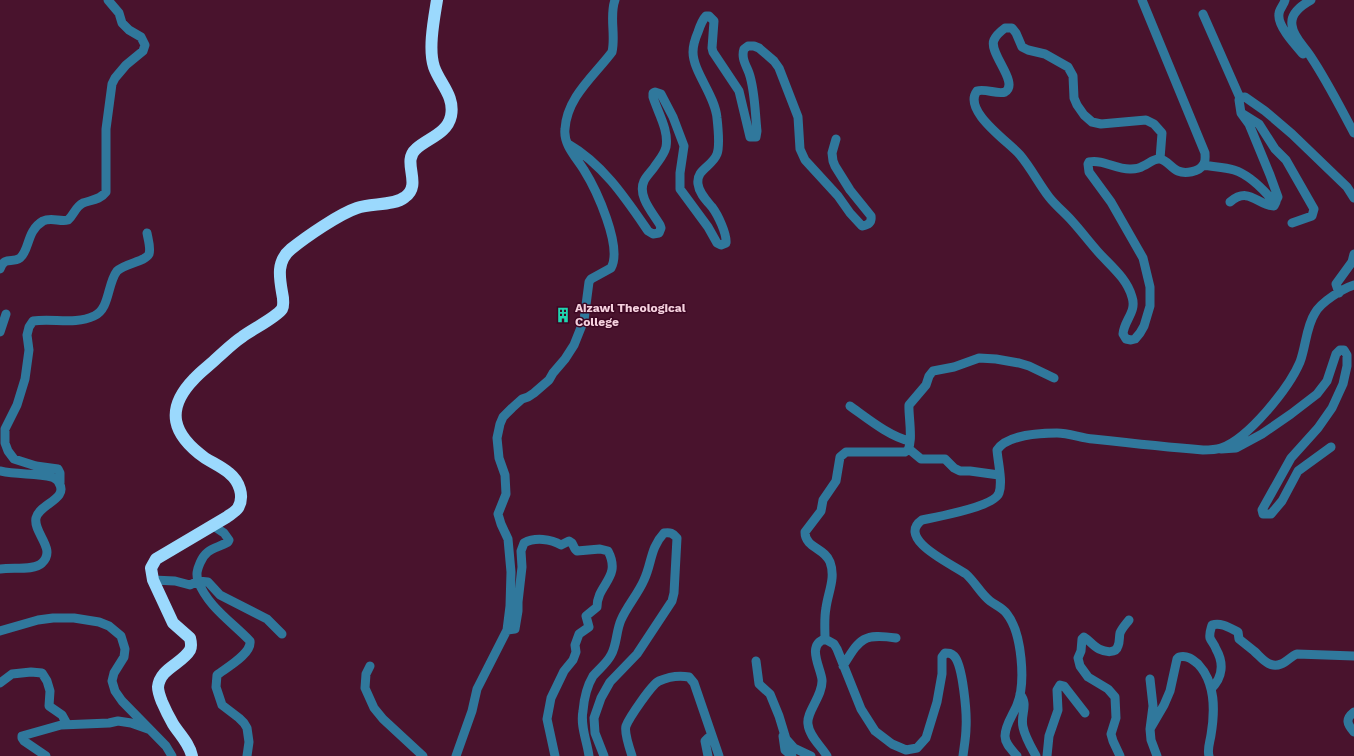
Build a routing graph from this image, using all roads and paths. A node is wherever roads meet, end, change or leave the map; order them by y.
1 (108, 0) edge
2 (437, 0) edge
3 (615, 0) edge
4 (1142, 0) edge
5 (1285, 0) edge
6 (1311, 0) edge
7 (1203, 14) dead end
8 (1315, 63) junction
9 (1240, 98) junction
10 (1241, 113) junction
11 (1354, 132) edge
12 (836, 139) dead end
13 (568, 144) junction
14 (1160, 159) junction
15 (1203, 165) junction
16 (1354, 198) edge
17 (1276, 201) junction
18 (1230, 202) dead end
19 (1292, 223) dead end
20 (147, 233) dead end
21 (1354, 254) edge
22 (0, 269) edge
23 (1354, 285) edge
24 (1338, 293) junction
25 (6, 314) dead end
26 (0, 332) edge
27 (1054, 378) dead end
28 (850, 406) dead end
29 (910, 445) junction
30 (1331, 447) dead end
31 (1214, 450) junction
32 (0, 471) edge
33 (999, 475) junction
34 (60, 483) junction
35 (212, 525) junction
36 (0, 569) edge
37 (153, 580) junction
38 (198, 582) junction
39 (1129, 620) dead end
40 (507, 630) junction
41 (0, 631) edge
42 (282, 634) dead end
43 (896, 638) dead end
44 (825, 639) junction
45 (1354, 656) edge
46 (756, 661) dead end
47 (370, 666) dead end
48 (843, 666) junction
49 (1150, 680) dead end
50 (0, 683) edge
51 (1211, 689) junction
52 (1020, 694) junction
53 (1354, 712) edge
54 (1085, 713) dead end
55 (67, 724) junction
56 (1150, 729) junction
57 (152, 730) junction
58 (1354, 732) edge
59 (783, 733) junction
60 (713, 739) junction
61 (904, 753) edge
62 (46, 756) edge
63 (172, 756) edge
64 (192, 756) edge
65 (248, 756) edge
66 (423, 756) edge
67 (456, 756) edge
68 (555, 756) edge
69 (589, 756) edge
70 (604, 756) edge
71 (632, 756) edge
72 (708, 756) edge
73 (719, 756) edge
74 (792, 756) edge
75 (811, 756) edge
76 (827, 756) edge
77 (964, 756) edge
78 (1017, 756) edge
79 (1036, 756) edge
80 (1047, 756) edge
81 (1120, 756) edge
82 (1157, 756) edge
83 (1209, 756) edge

1 - 22 street
2 - 35 highway
3 - 13 street
4 - 15 street
5 - 8 street
6 - 8 street
7 - 9 street
8 - 11 street
9 - 10 street
9 - 16 street
10 - 17 street
10 - 19 street
12 - 13 street
13 - 40 street
14 - 14 street
14 - 15 street
15 - 17 street
17 - 18 street
20 - 34 street
21 - 24 street
23 - 24 street
24 - 31 street
25 - 26 street
27 - 29 street
28 - 29 street
29 - 33 street
29 - 44 street
30 - 31 street
31 - 33 street
32 - 34 street
33 - 52 street
34 - 36 street
35 - 37 highway
35 - 38 street
37 - 38 street
37 - 64 highway
38 - 42 street
38 - 65 street
39 - 81 street
40 - 67 street
40 - 68 street
41 - 57 street
43 - 48 street
44 - 48 street
44 - 76 street
45 - 51 street
46 - 59 street
47 - 66 street
48 - 61 street
49 - 56 street
50 - 55 street
51 - 56 street
51 - 83 street
52 - 78 street
52 - 79 street
53 - 58 street
54 - 80 street
55 - 57 street
55 - 62 street
56 - 82 street
57 - 63 street
59 - 74 street
59 - 75 street
60 - 71 street
60 - 72 street
60 - 73 street
61 - 77 street
69 - 70 street

